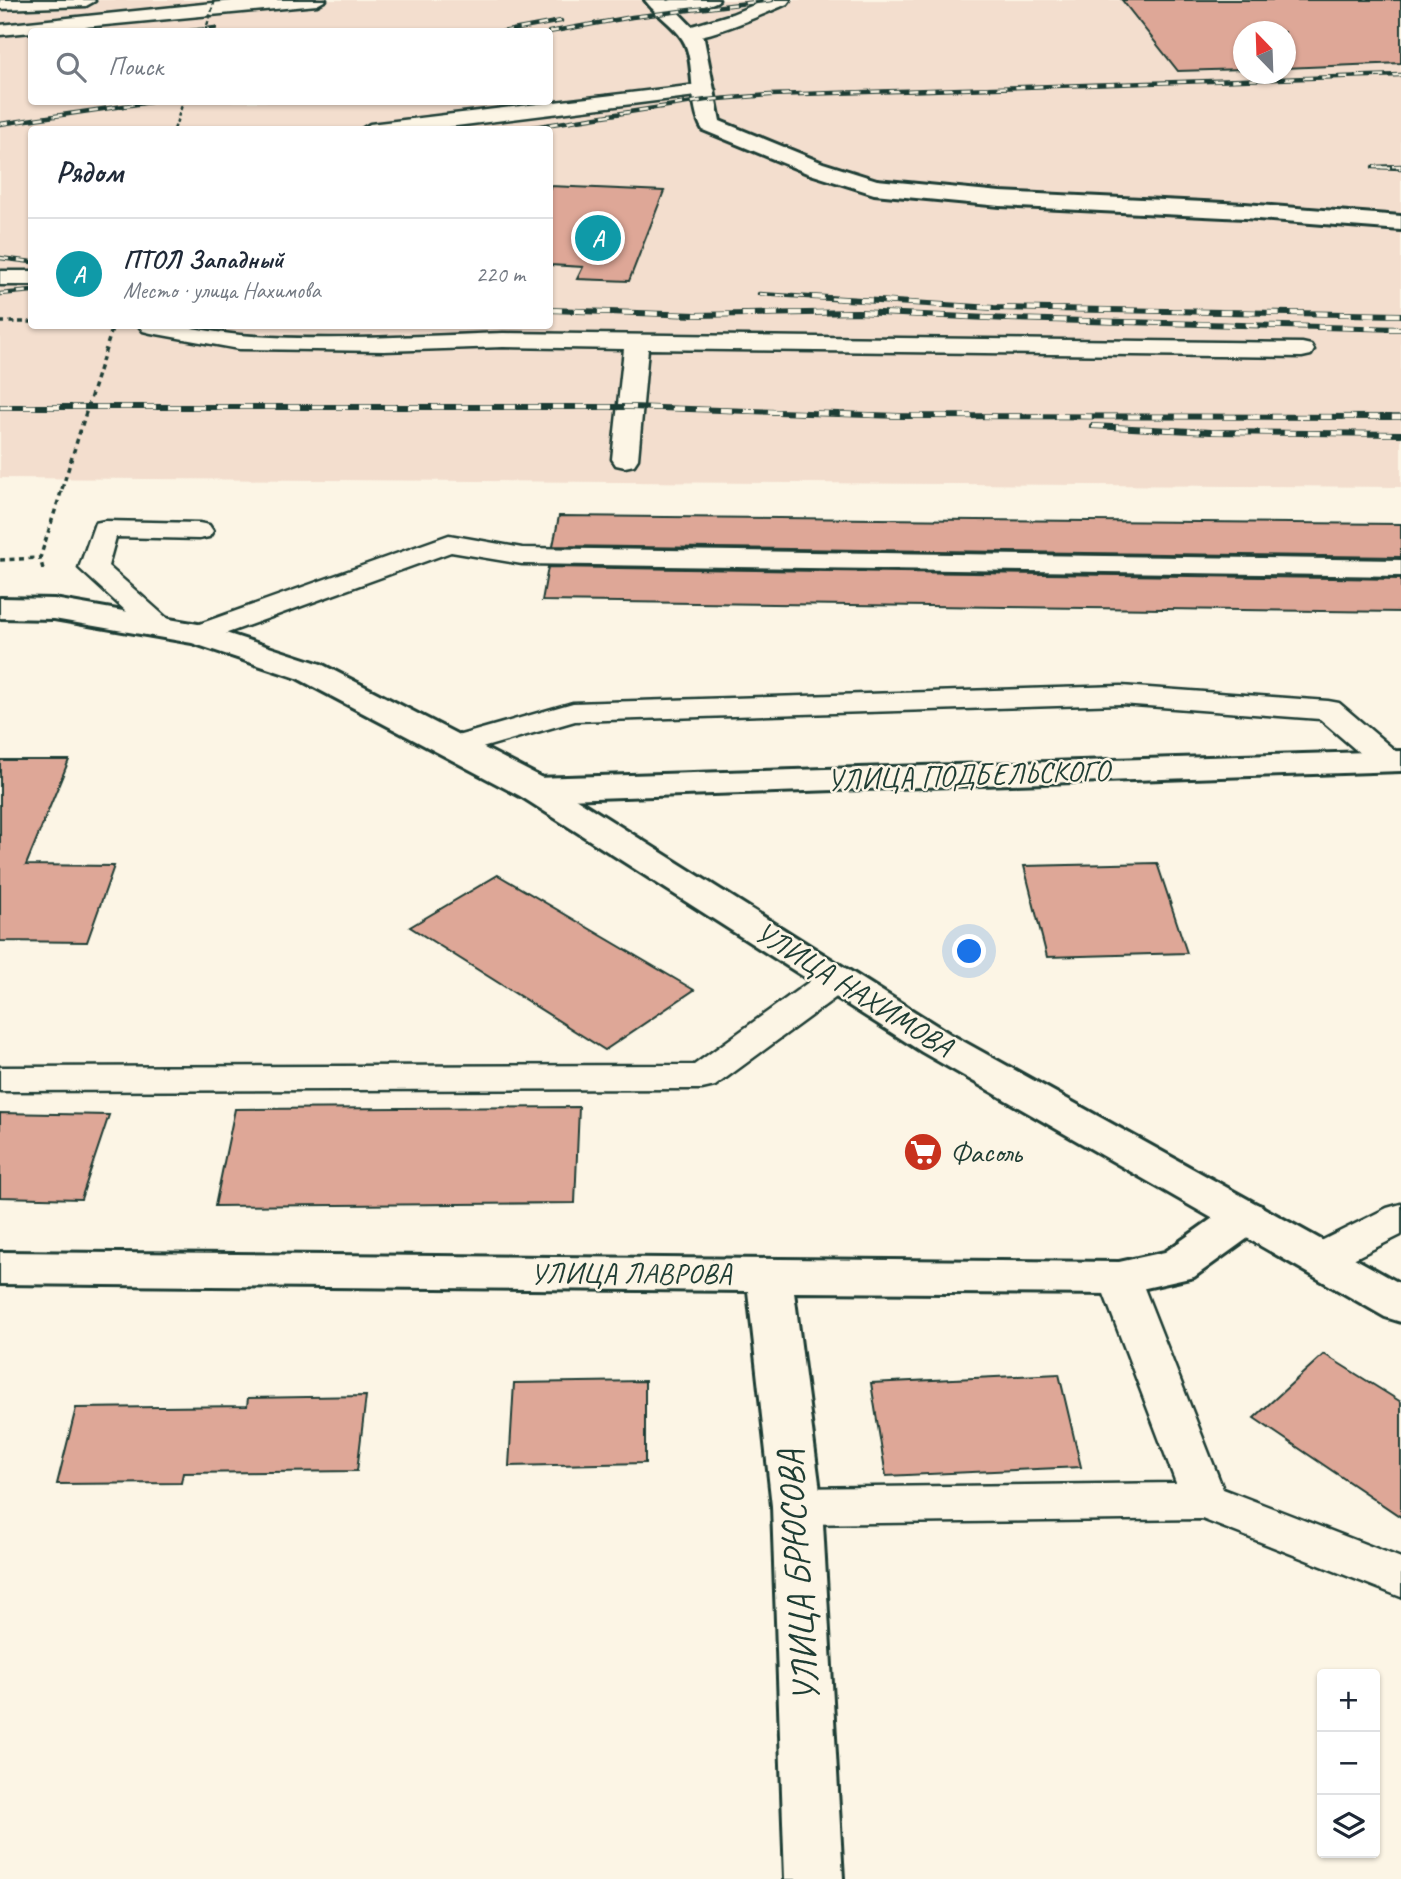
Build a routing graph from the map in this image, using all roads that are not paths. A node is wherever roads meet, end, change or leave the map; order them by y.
1 (317, 0) edge
2 (710, 0) edge
3 (780, 0) edge
4 (105, 1) edge
5 (272, 1) edge
6 (247, 3) junction
7 (0, 4) edge
8 (657, 4) edge
9 (0, 30) edge
10 (688, 33) junction
11 (705, 90) junction
12 (404, 126) edge
13 (1401, 223) edge
14 (0, 278) edge
15 (28, 278) edge
16 (167, 329) edge
17 (637, 342) junction
18 (1302, 350) dead end
19 (625, 459) dead end
20 (199, 531) dead end
21 (1401, 568) edge
22 (0, 608) edge
23 (160, 627) junction
24 (198, 634) junction
25 (454, 747) junction
26 (1395, 761) edge
27 (535, 789) junction
28 (837, 979) junction
29 (0, 1079) edge
30 (1245, 1217) junction
31 (1401, 1218) edge
32 (1319, 1259) junction
33 (0, 1268) edge
34 (769, 1274) junction
35 (1119, 1278) junction
36 (1401, 1305) edge
37 (1205, 1501) junction
38 (797, 1506) junction
39 (1401, 1577) edge
40 (814, 1879) edge

1 - 5 lane
2 - 8 lane
3 - 10 lane
4 - 6 lane
4 - 7 lane
5 - 6 lane
6 - 9 lane
8 - 10 street
10 - 11 street
11 - 12 lane
11 - 13 street
14 - 15 lane
16 - 17 lane
17 - 18 lane
17 - 19 lane
20 - 23 lane
21 - 24 lane
22 - 23 street, УЛИЦА НАХИМОВА
23 - 24 street, УЛИЦА НАХИМОВА
24 - 25 street, УЛИЦА НАХИМОВА
25 - 26 lane
25 - 27 street, УЛИЦА НАХИМОВА
26 - 27 street, УЛИЦА ПОДБЕЛЬСКОГО
27 - 28 street, УЛИЦА НАХИМОВА
28 - 29 lane
28 - 30 street, УЛИЦА НАХИМОВА
30 - 32 street, УЛИЦА НАХИМОВА
30 - 35 street, УЛИЦА ЛАВРОВА
31 - 32 lane
32 - 36 street, УЛИЦА НАХИМОВА
33 - 34 street, УЛИЦА ЛАВРОВА
34 - 35 street, УЛИЦА ЛАВРОВА
34 - 38 street, УЛИЦА БРЮСОВА
35 - 37 lane
37 - 38 lane
37 - 39 lane
38 - 40 street, УЛИЦА БРЮСОВА

